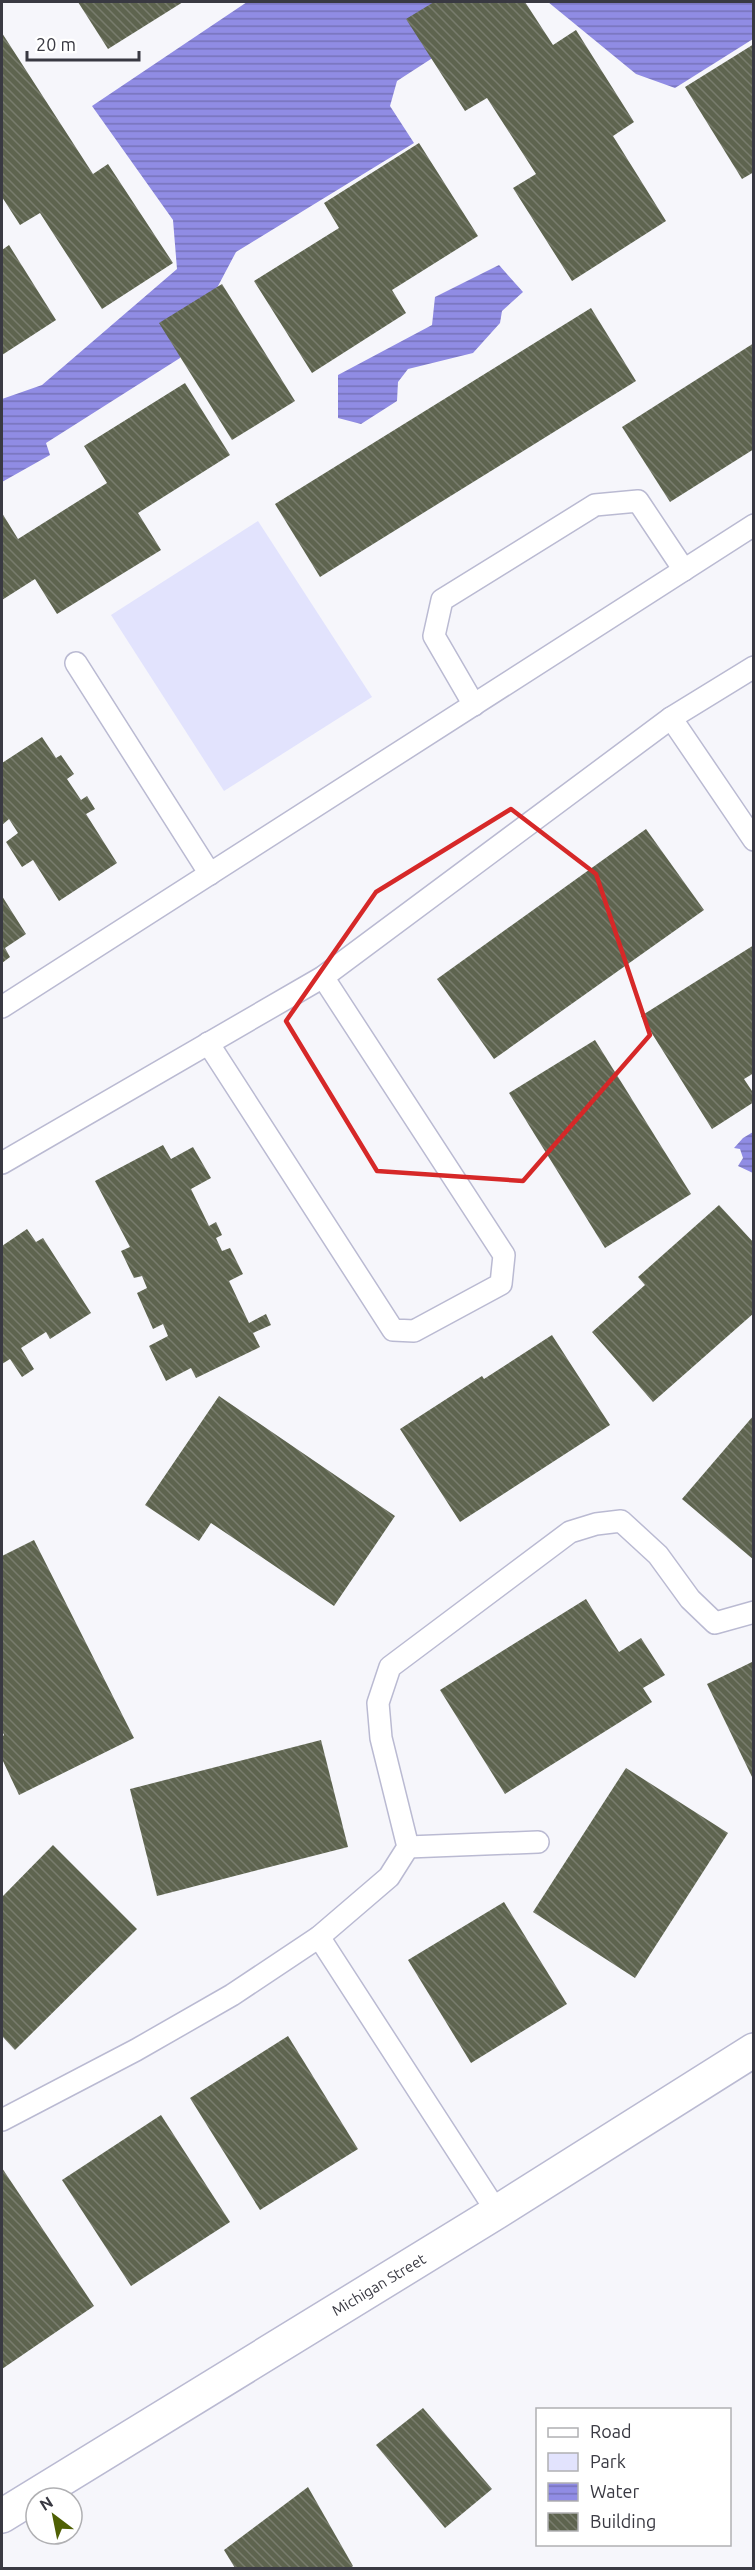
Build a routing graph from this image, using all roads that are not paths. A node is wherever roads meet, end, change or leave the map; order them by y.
1 (753, 525) edge
2 (684, 570) junction
3 (76, 663) dead end
4 (753, 667) edge
5 (474, 705) junction
6 (671, 718) junction
7 (753, 840) edge
8 (210, 874) junction
9 (323, 977) junction
10 (2, 1007) edge
11 (208, 1043) junction
12 (2, 1163) edge
13 (753, 1612) edge
14 (538, 1842) dead end
15 (408, 1847) junction
16 (320, 1937) junction
17 (753, 2050) edge
18 (2, 2120) edge
19 (497, 2212) junction
20 (2, 2516) edge

1 - 2 lane
2 - 5 lane
2 - 5 lane
3 - 8 lane
4 - 6 lane
5 - 8 lane
6 - 7 lane
6 - 9 lane
8 - 10 lane
9 - 11 lane
9 - 11 lane
11 - 12 lane
13 - 15 lane
14 - 15 lane
15 - 16 lane
16 - 18 lane
16 - 19 lane
17 - 19 street, Michigan Street
19 - 20 street, Michigan Street

